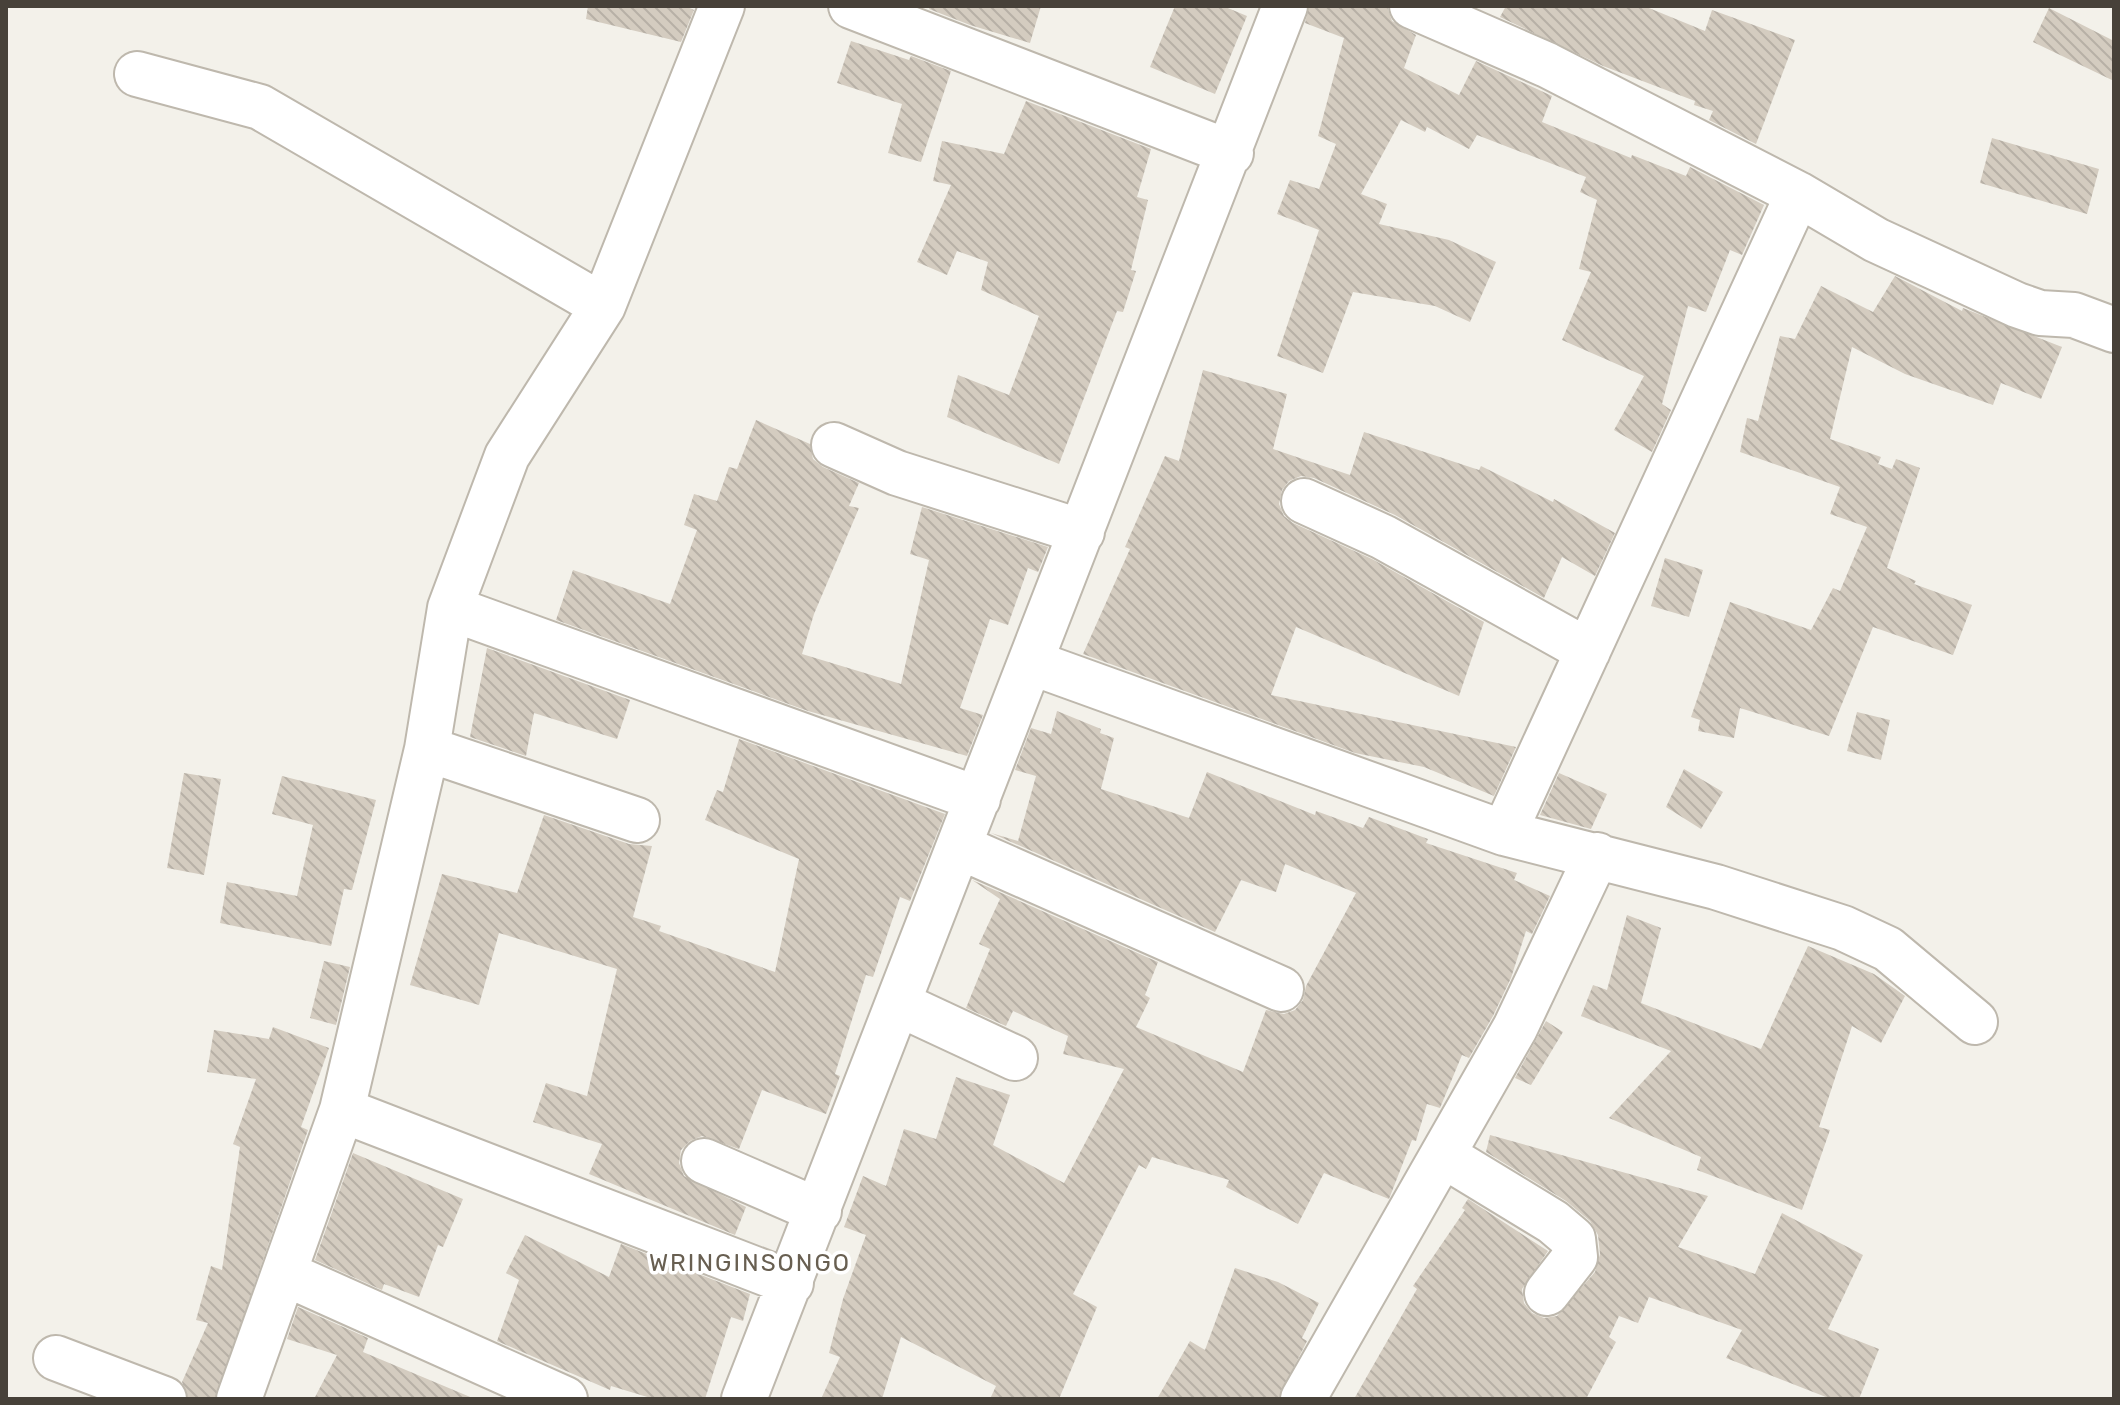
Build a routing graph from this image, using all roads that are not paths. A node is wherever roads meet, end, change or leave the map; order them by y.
1 (722, 6) edge
2 (851, 6) edge
3 (1285, 6) edge
4 (1412, 6) edge
5 (137, 74) dead end
6 (1231, 153) junction
7 (1798, 194) junction
8 (603, 306) junction
9 (2114, 330) edge
10 (834, 445) dead end
11 (1304, 501) dead end
12 (1082, 532) junction
13 (450, 608) junction
14 (1588, 651) junction
15 (1033, 663) junction
16 (427, 749) junction
17 (978, 799) junction
18 (637, 820) dead end
19 (1504, 833) junction
20 (960, 847) junction
21 (1597, 855) junction
22 (1281, 989) dead end
23 (899, 1004) junction
24 (1975, 1022) dead end
25 (1015, 1058) dead end
26 (342, 1110) junction
27 (1443, 1155) junction
28 (704, 1161) dead end
29 (819, 1211) junction
30 (294, 1277) junction
31 (791, 1283) junction
32 (1547, 1293) dead end
33 (56, 1358) dead end
34 (164, 1399) edge
35 (239, 1399) edge
36 (565, 1399) edge
37 (744, 1399) edge
38 (1303, 1399) edge

1 - 8 street
2 - 6 street
3 - 6 street
4 - 7 street
5 - 8 street
6 - 12 street
7 - 9 street
7 - 14 street
8 - 13 street
10 - 12 street
11 - 14 street
12 - 15 street
13 - 16 street
13 - 17 street
14 - 19 street
15 - 17 street
15 - 19 street
16 - 18 street
16 - 26 street
17 - 20 street
19 - 21 street
20 - 22 street
20 - 23 street
21 - 24 street
21 - 27 street
23 - 25 street
23 - 29 street
26 - 30 street
26 - 31 street
27 - 32 street
27 - 38 street
28 - 29 street
29 - 31 street
30 - 35 street
30 - 36 street
31 - 37 street
33 - 34 street

